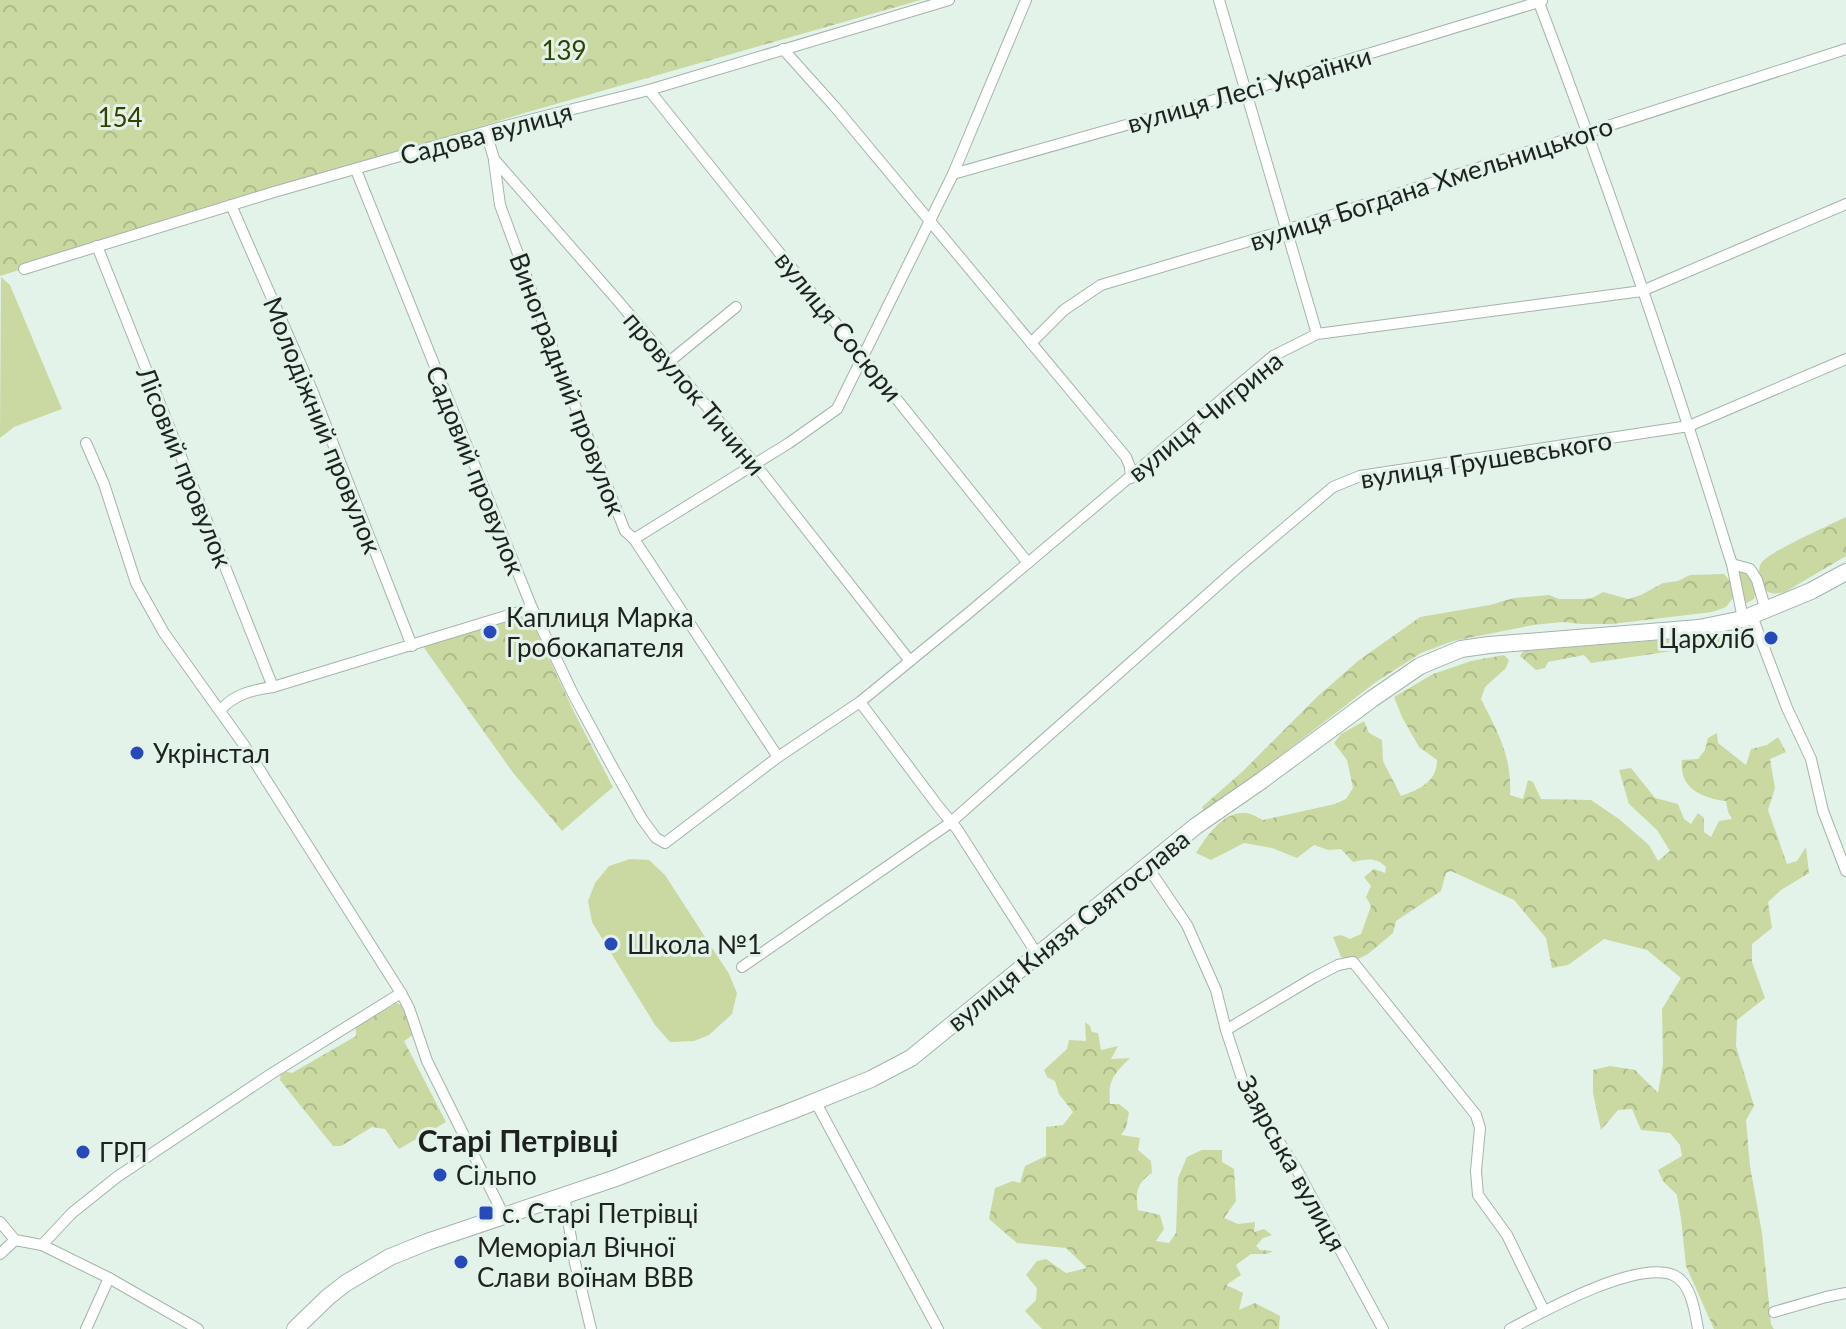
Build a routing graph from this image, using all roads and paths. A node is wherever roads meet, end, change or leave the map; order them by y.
1 (949, 0) edge
2 (1026, 0) edge
3 (1219, 0) edge
4 (1540, 1) edge
5 (783, 49) junction
6 (1846, 49) edge
7 (649, 90) junction
8 (1246, 91) junction
9 (498, 128) junction
10 (1587, 134) junction
11 (494, 159) junction
12 (356, 170) junction
13 (953, 174) junction
14 (1846, 204) edge
15 (231, 205) junction
16 (930, 222) junction
17 (1286, 230) junction
18 (97, 246) junction
19 (24, 269) dead end
20 (1642, 291) junction
21 (736, 307) dead end
22 (1317, 334) junction
23 (1031, 343) junction
24 (863, 356) junction
25 (1846, 359) edge
26 (670, 361) junction
27 (1689, 426) junction
28 (86, 443) dead end
29 (755, 464) junction
30 (1131, 478) junction
31 (634, 539) junction
32 (1028, 563) junction
33 (1732, 564) junction
34 (1846, 572) edge
35 (532, 608) junction
36 (1754, 615) junction
37 (412, 646) junction
38 (910, 661) junction
39 (273, 687) junction
40 (860, 702) junction
41 (220, 711) junction
42 (778, 757) junction
43 (950, 823) junction
44 (665, 843) joint
45 (1147, 866) junction
46 (1846, 871) edge
47 (1037, 954) junction
48 (742, 967) dead end
49 (401, 993) junction
50 (1226, 1030) junction
51 (815, 1101) junction
52 (564, 1195) junction
53 (504, 1216) junction
54 (0, 1222) edge
55 (15, 1240) junction
56 (42, 1245) junction
57 (0, 1254) edge
58 (109, 1278) junction
59 (1846, 1293) edge
60 (1544, 1311) junction
61 (1774, 1312) dead end
62 (86, 1329) edge
63 (198, 1329) edge
64 (295, 1329) edge
65 (591, 1329) edge
66 (938, 1329) edge
67 (1383, 1329) edge
68 (1510, 1329) edge
69 (1698, 1329) edge

1 - 5 street, Садова вулиця
2 - 13 street
3 - 8 street
4 - 8 street, вулиця Лесі Українки
4 - 10 street
5 - 7 street, Садова вулиця
5 - 16 street
6 - 10 street, вулиця Богдана Хмельницького
7 - 9 street, Садова вулиця
7 - 24 street, вулиця Сосюри
8 - 13 street, вулиця Лесі Українки
8 - 17 street
9 - 11 street
9 - 12 street, Садова вулиця
10 - 17 street, вулиця Богдана Хмельницького
10 - 20 street
11 - 26 street, провулок Тичини
11 - 31 street, Виноградний провулок
12 - 15 street, Садова вулиця
12 - 35 street, Садовий провулок
13 - 16 street
14 - 20 street, вулиця Чигрина
15 - 18 street, Садова вулиця
15 - 37 street, Молодіжний провулок
16 - 23 street
16 - 24 street
17 - 22 street
17 - 23 street, вулиця Богдана Хмельницького
18 - 19 street, Садова вулиця
18 - 39 street, Лісовий провулок
20 - 22 street, вулиця Чигрина
20 - 27 street
21 - 26 street
22 - 30 street, вулиця Чигрина
23 - 30 street
24 - 29 street
24 - 32 street, вулиця Сосюри
25 - 27 street, вулиця Грушевського
26 - 29 street, провулок Тичини
27 - 33 street
27 - 43 street, вулиця Грушевського
28 - 41 street
29 - 31 street
29 - 38 street, провулок Тичини
30 - 32 street, вулиця Чигрина
31 - 42 street, Виноградний провулок
32 - 38 street, вулиця Чигрина
33 - 36 street
33 - 36 street
34 - 36 main road, вулиця Князя Святослава
35 - 37 street
35 - 44 street, Садовий провулок
36 - 45 main road, вулиця Князя Святослава
36 - 46 street
37 - 39 street
38 - 40 street, вулиця Чигрина
39 - 41 street
40 - 42 street, вулиця Чигрина
40 - 43 street
41 - 49 street
42 - 44 street, вулиця Чигрина
43 - 47 street
43 - 48 street, вулиця Грушевського
45 - 47 main road, вулиця Князя Святослава
45 - 50 street, Заярська вулиця
47 - 51 main road, вулиця Князя Святослава
49 - 53 street
49 - 56 street
50 - 60 street
50 - 67 street, Заярська вулиця
51 - 52 main road, вулиця Князя Святослава
51 - 66 street
52 - 53 main road, вулиця Князя Святослава
52 - 65 street
53 - 64 main road, вулиця Князя Святослава
54 - 55 street
55 - 56 street
55 - 57 street
56 - 58 street
58 - 62 street
58 - 63 street
59 - 61 street
60 - 68 street
60 - 69 street

